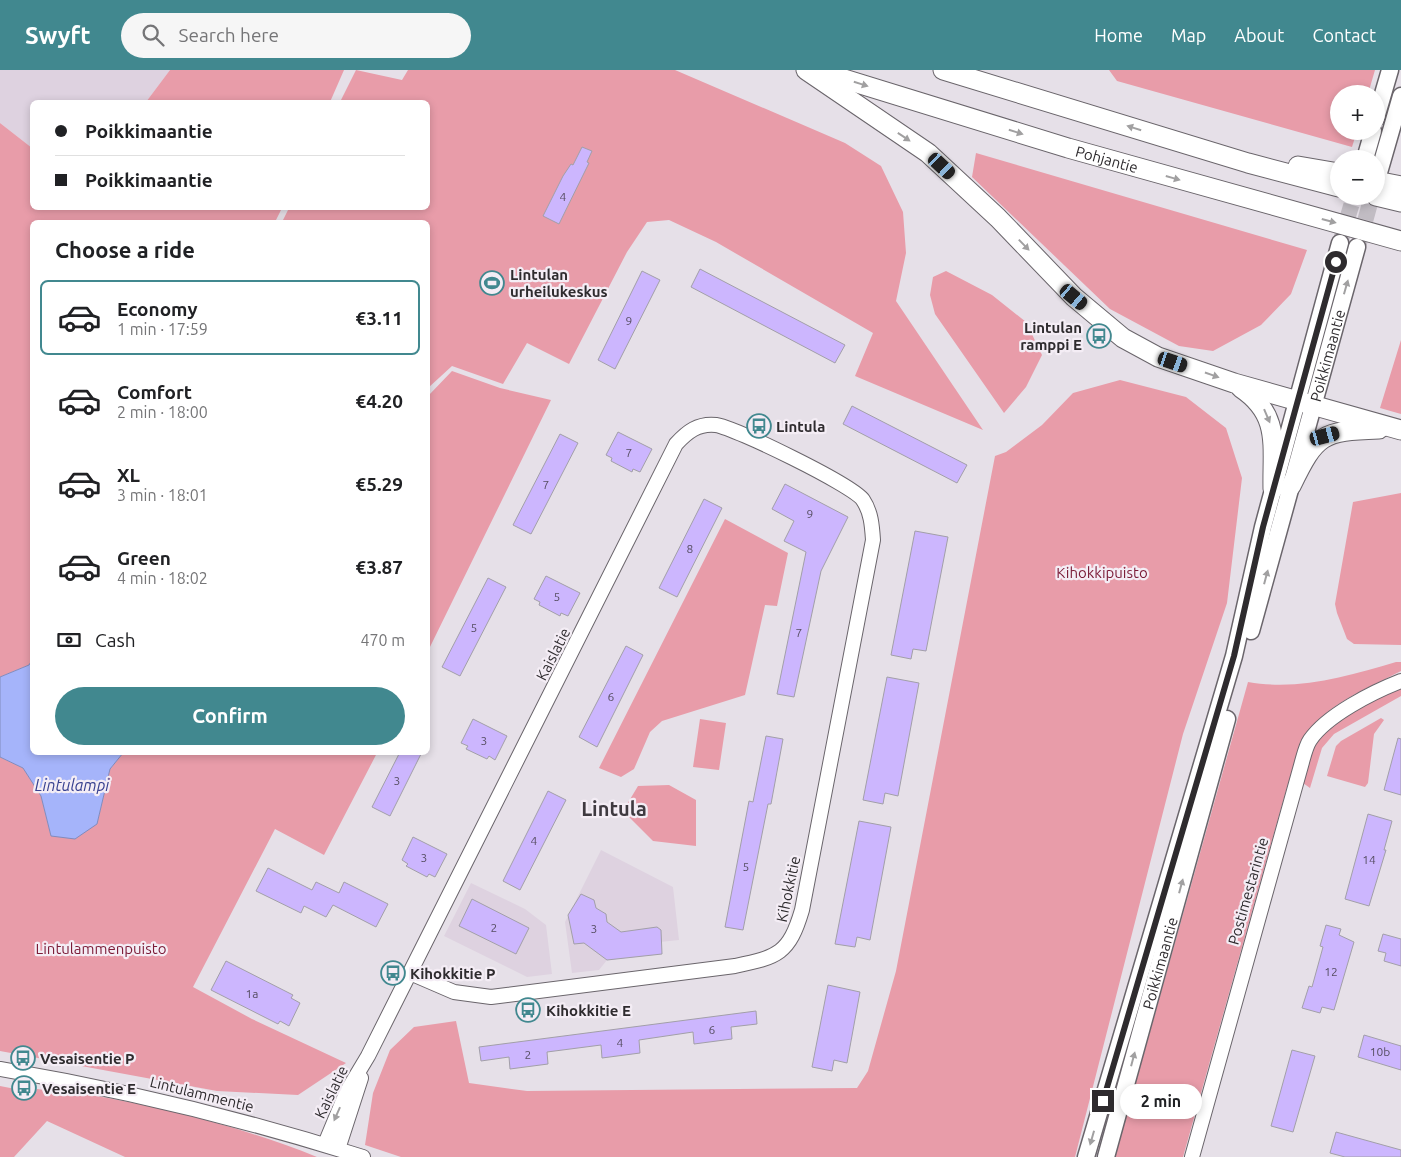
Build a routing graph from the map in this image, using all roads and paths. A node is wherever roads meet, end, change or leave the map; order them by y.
1 (806, 70) edge
2 (815, 70) edge
3 (943, 70) edge
4 (1390, 70) edge
5 (1385, 87) edge
6 (1401, 96) edge
7 (1385, 151) edge
8 (1248, 163) junction
9 (1330, 171) edge
10 (1385, 181) edge
11 (1330, 185) edge
12 (1401, 186) edge
13 (1385, 198) edge
14 (1401, 202) edge
15 (1401, 241) edge
16 (1340, 243) tunnel mouth
17 (1357, 248) tunnel mouth
18 (1234, 383) junction
19 (1305, 402) junction
20 (1397, 429) edge
21 (1282, 488) junction
22 (854, 490) joint
23 (1401, 681) edge
24 (410, 973) junction
25 (0, 1069) edge
26 (332, 1147) junction
27 (363, 1157) edge
28 (1086, 1157) edge
29 (1106, 1157) edge
30 (1192, 1157) edge

1 -> 18 highway
2 -> 15 highway, Pohjantie
8 -> 3 highway
4 - 5 main road
6 - 7 main road
8 - 9 highway
8 - 11 highway
10 - 12 highway
13 - 14 highway
16 - 19 main road, Poikkimaantie
19 -> 17 main road, Poikkimaantie
18 - 19 highway
18 -> 21 highway
19 - 20 highway
19 - 21 main road, Poikkimaantie
20 - 21 highway
21 -> 28 main road, Poikkimaantie
29 -> 21 main road, Poikkimaantie
22 - 24 street, Kaislatie
22 - 24 street, Kihokkitie
23 - 30 street, Postimestarintie
24 - 26 street, Kaislatie
25 - 26 street, Lintulammentie
26 - 27 street, Lintulammentie

